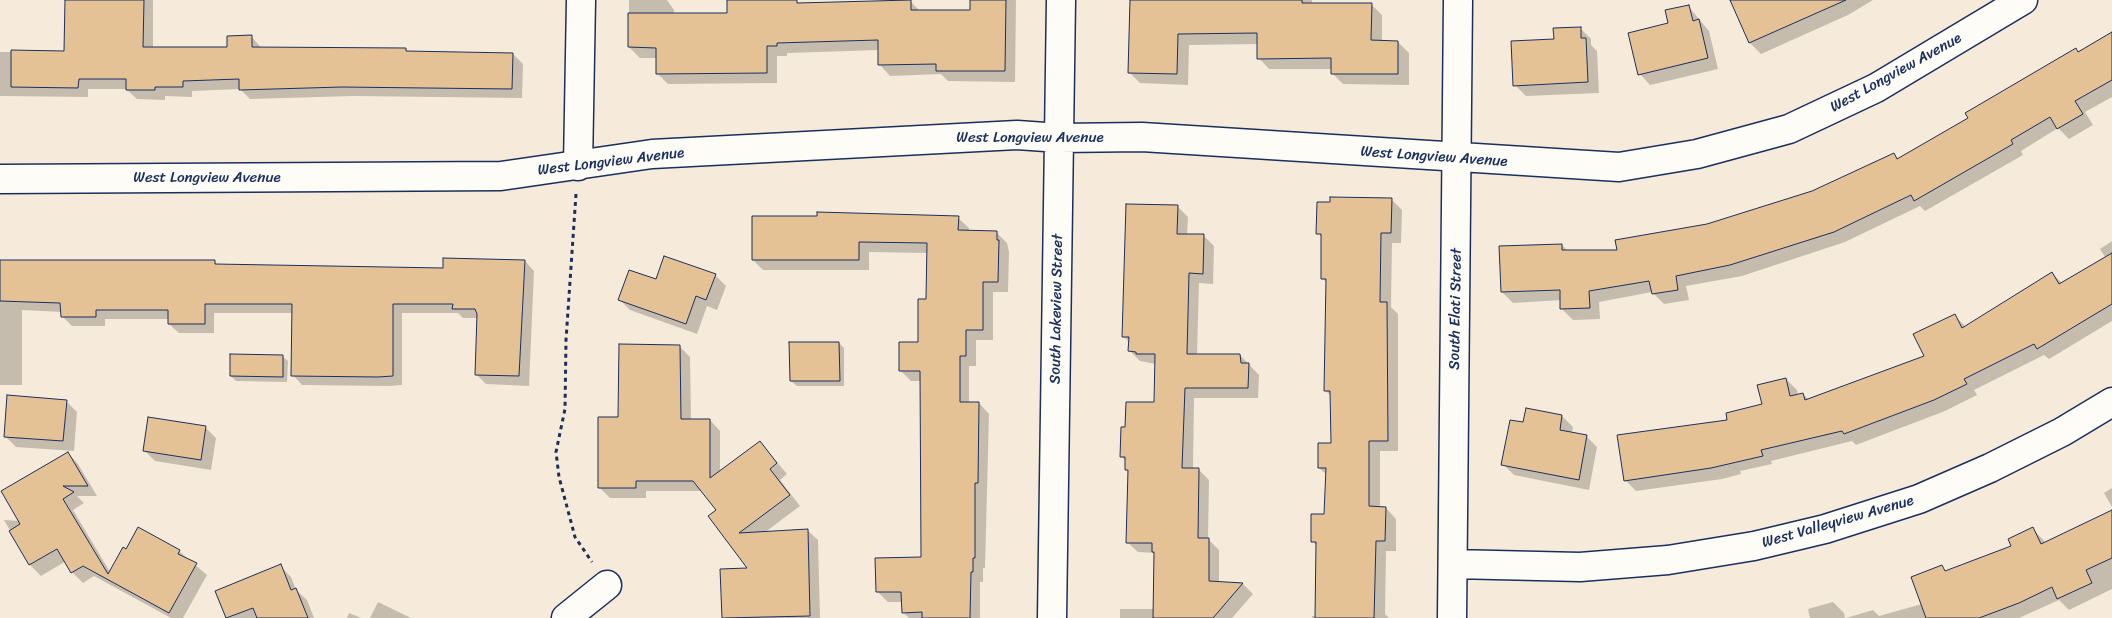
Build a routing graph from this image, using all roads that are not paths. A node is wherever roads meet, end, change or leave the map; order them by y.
1 (581, 0) edge
2 (1061, 0) edge
3 (1458, 0) edge
4 (2023, 0) edge
5 (1060, 138) junction
6 (1458, 159) junction
7 (578, 166) junction
8 (0, 179) edge
9 (2112, 402) edge
10 (1453, 564) junction
11 (607, 585) road end
12 (566, 618) edge
13 (1052, 618) edge
14 (1452, 618) edge

1 - 7 street
2 - 5 street, South Lakeview Street
3 - 6 street, South Elati Street
4 - 6 street, West Longview Avenue
5 - 6 street, West Longview Avenue
5 - 7 street, West Longview Avenue
5 - 13 street, South Lakeview Street
6 - 10 street, South Elati Street
7 - 8 street, West Longview Avenue
9 - 10 street, West Valleyview Avenue
10 - 14 street, South Elati Street
11 - 12 street

